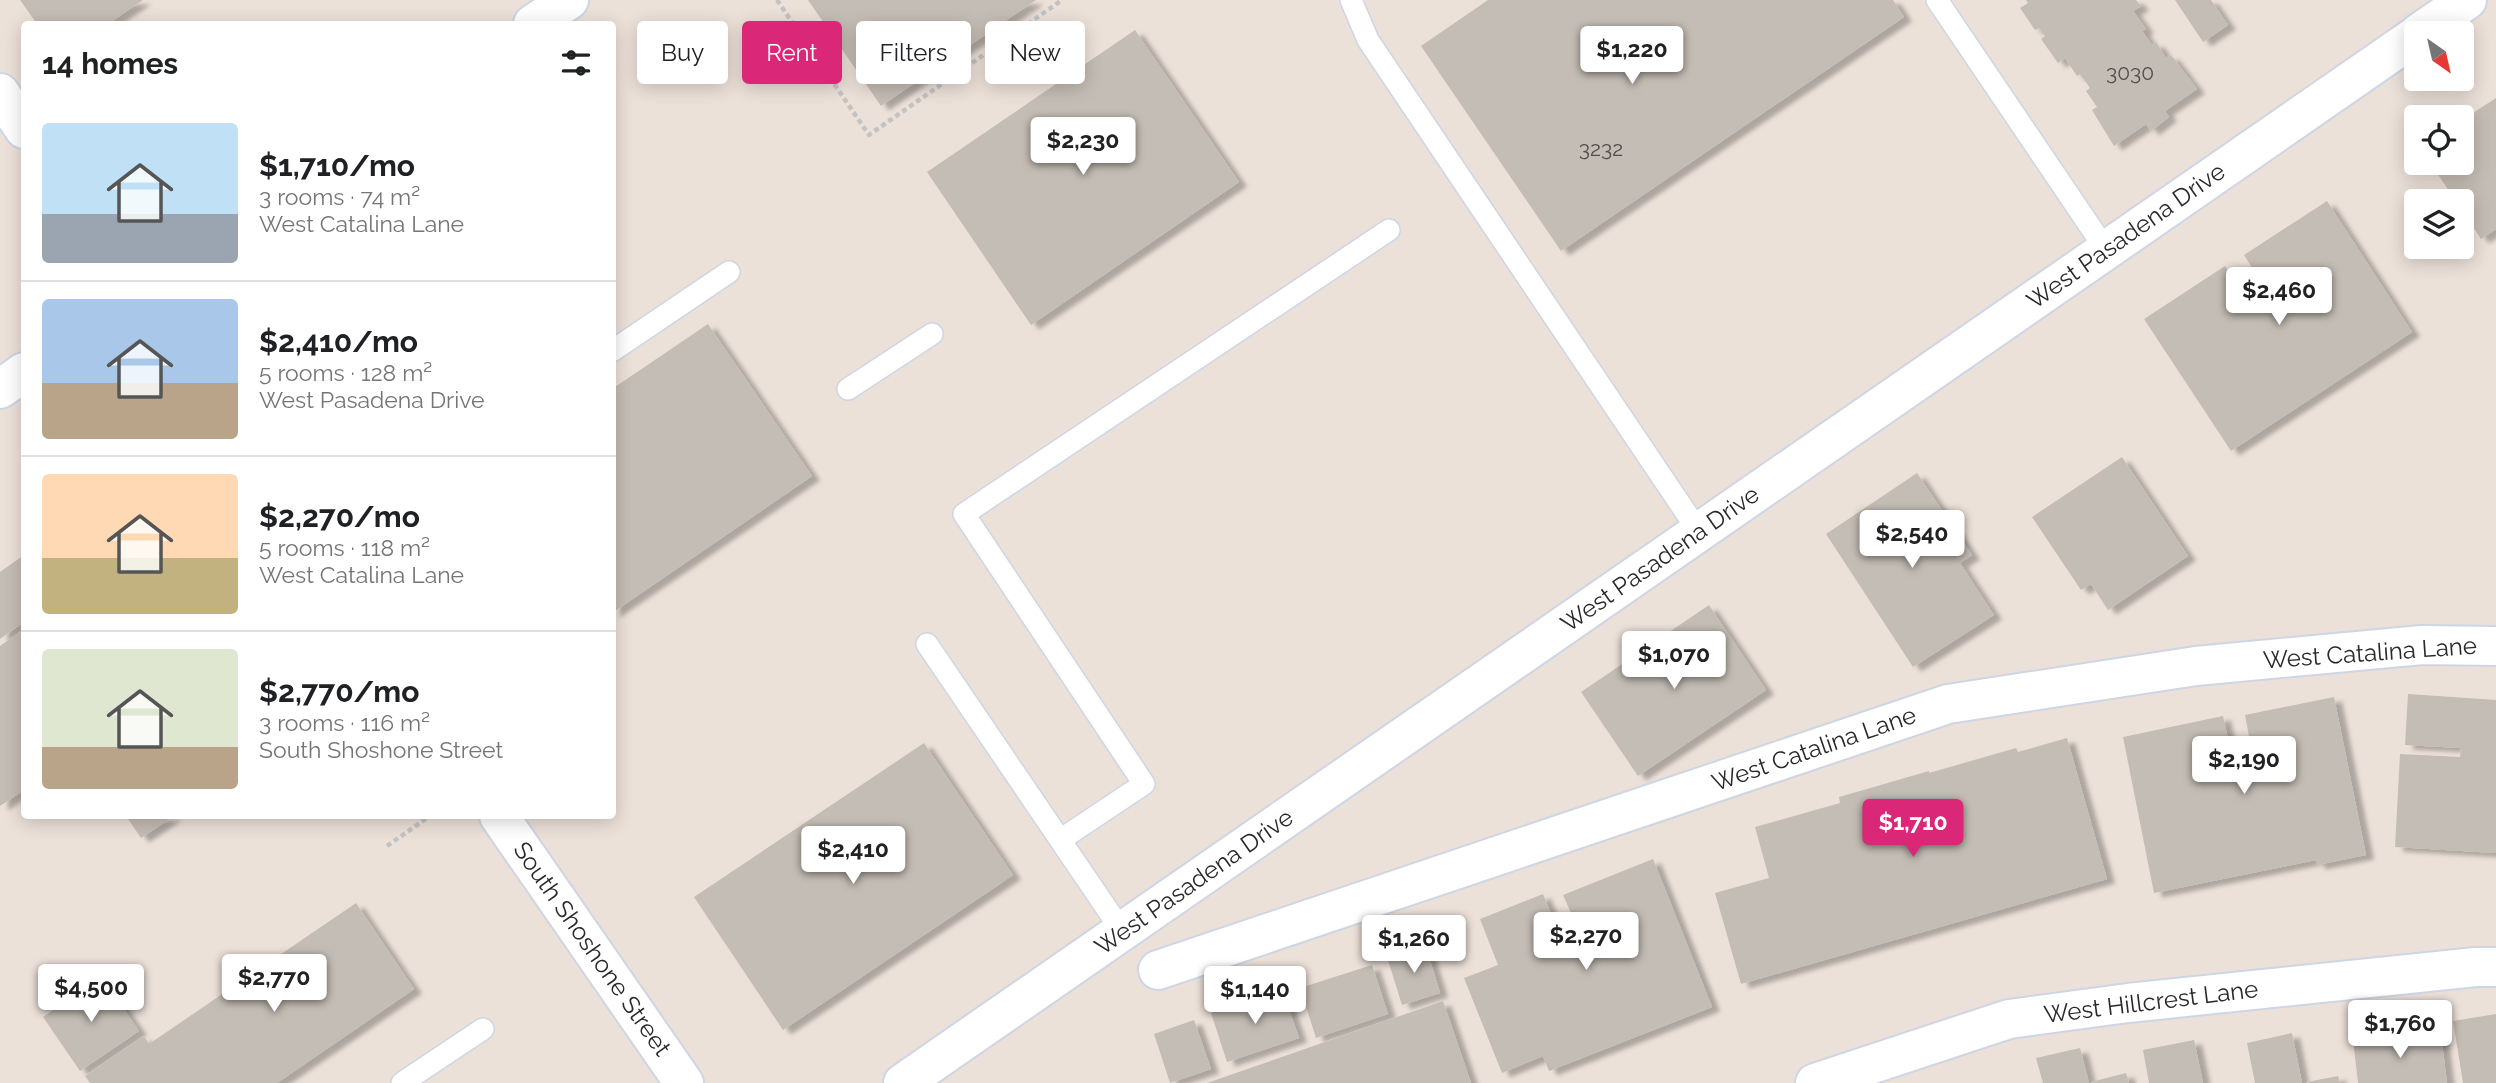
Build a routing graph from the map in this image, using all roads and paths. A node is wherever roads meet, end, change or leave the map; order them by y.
1 (569, 0) edge
2 (777, 0) edge
3 (1062, 0) edge
4 (1351, 0) edge
5 (1937, 0) edge
6 (2467, 0) edge
7 (538, 21) edge
8 (2437, 21) edge
9 (2404, 44) edge
10 (0, 93) edge
11 (21, 124) edge
12 (1389, 230) dead end
13 (2106, 250) junction
14 (729, 272) dead end
15 (932, 334) dead end
16 (616, 348) edge
17 (21, 374) edge
18 (0, 389) edge
19 (848, 389) dead end
20 (1699, 531) junction
21 (927, 643) dead end
22 (2496, 646) edge
23 (426, 819) edge
24 (501, 819) edge
25 (1060, 840) junction
26 (387, 846) dead end
27 (1122, 931) junction
28 (2496, 967) edge
29 (1158, 970) dead end
30 (483, 1028) dead end
31 (402, 1083) edge
32 (684, 1083) edge
33 (903, 1083) edge
34 (1815, 1083) edge

1 - 7 street
2 - 3 path
4 - 20 lane
5 - 13 lane
6 - 8 street, West Pasadena Drive
9 - 13 street, West Pasadena Drive
10 - 11 street
12 - 25 lane
13 - 20 street, West Pasadena Drive
14 - 16 lane
15 - 19 lane
17 - 18 street
20 - 27 street, West Pasadena Drive
21 - 25 lane
22 - 29 street, West Catalina Lane
23 - 26 path
24 - 32 street, South Shoshone Street
25 - 27 lane
27 - 33 street, West Pasadena Drive
28 - 34 street, West Hillcrest Lane
30 - 31 lane

